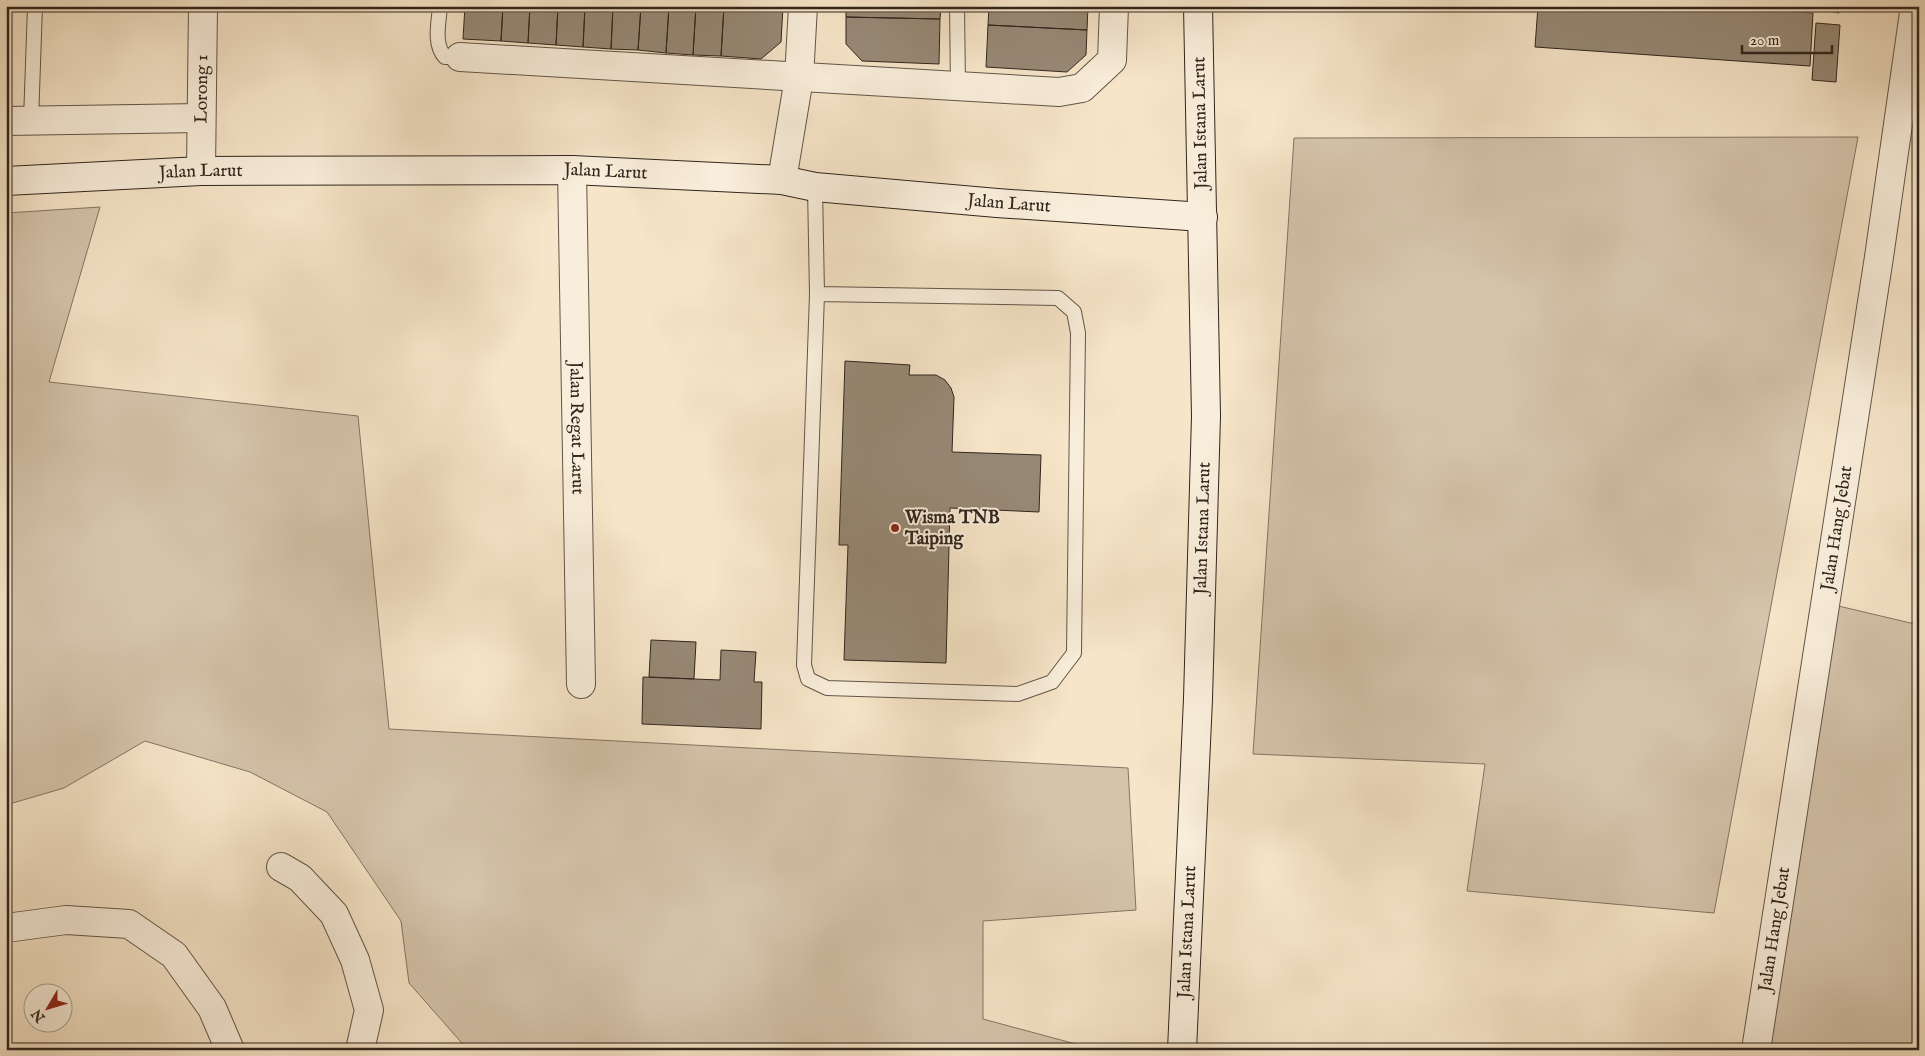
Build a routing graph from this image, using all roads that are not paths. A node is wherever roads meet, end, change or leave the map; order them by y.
1 (35, 6) edge
2 (203, 6) edge
3 (440, 6) edge
4 (803, 6) edge
5 (957, 6) edge
6 (1114, 6) edge
7 (1198, 6) edge
8 (1915, 6) edge
9 (460, 57) joint
10 (799, 78) junction
11 (958, 87) junction
12 (201, 118) junction
13 (19, 121) edge
14 (572, 170) junction
15 (200, 172) junction
16 (782, 180) junction
17 (6, 181) edge
18 (815, 187) junction
19 (1203, 217) junction
20 (817, 294) junction
21 (580, 684) dead end
22 (281, 867) dead end
23 (6, 928) edge
24 (230, 1050) edge
25 (360, 1050) edge
26 (1182, 1050) edge
27 (1756, 1050) edge

1 - 13 lane
2 - 12 street, Lorong 1
3 - 9 lane
4 - 10 street
5 - 11 lane
6 - 11 street
7 - 19 street, Jalan Istana Larut
8 - 27 street, Jalan Hang Jebat
9 - 10 street
10 - 11 street
10 - 16 street
12 - 13 street
12 - 15 street, Lorong 1
14 - 15 street, Jalan Larut
14 - 16 street, Jalan Larut
14 - 21 street, Jalan Regat Larut
15 - 17 street, Jalan Larut
16 - 18 street, Jalan Larut
18 - 19 street, Jalan Larut
18 - 20 lane
19 - 26 street, Jalan Istana Larut
20 - 20 lane
22 - 25 street
23 - 24 street

